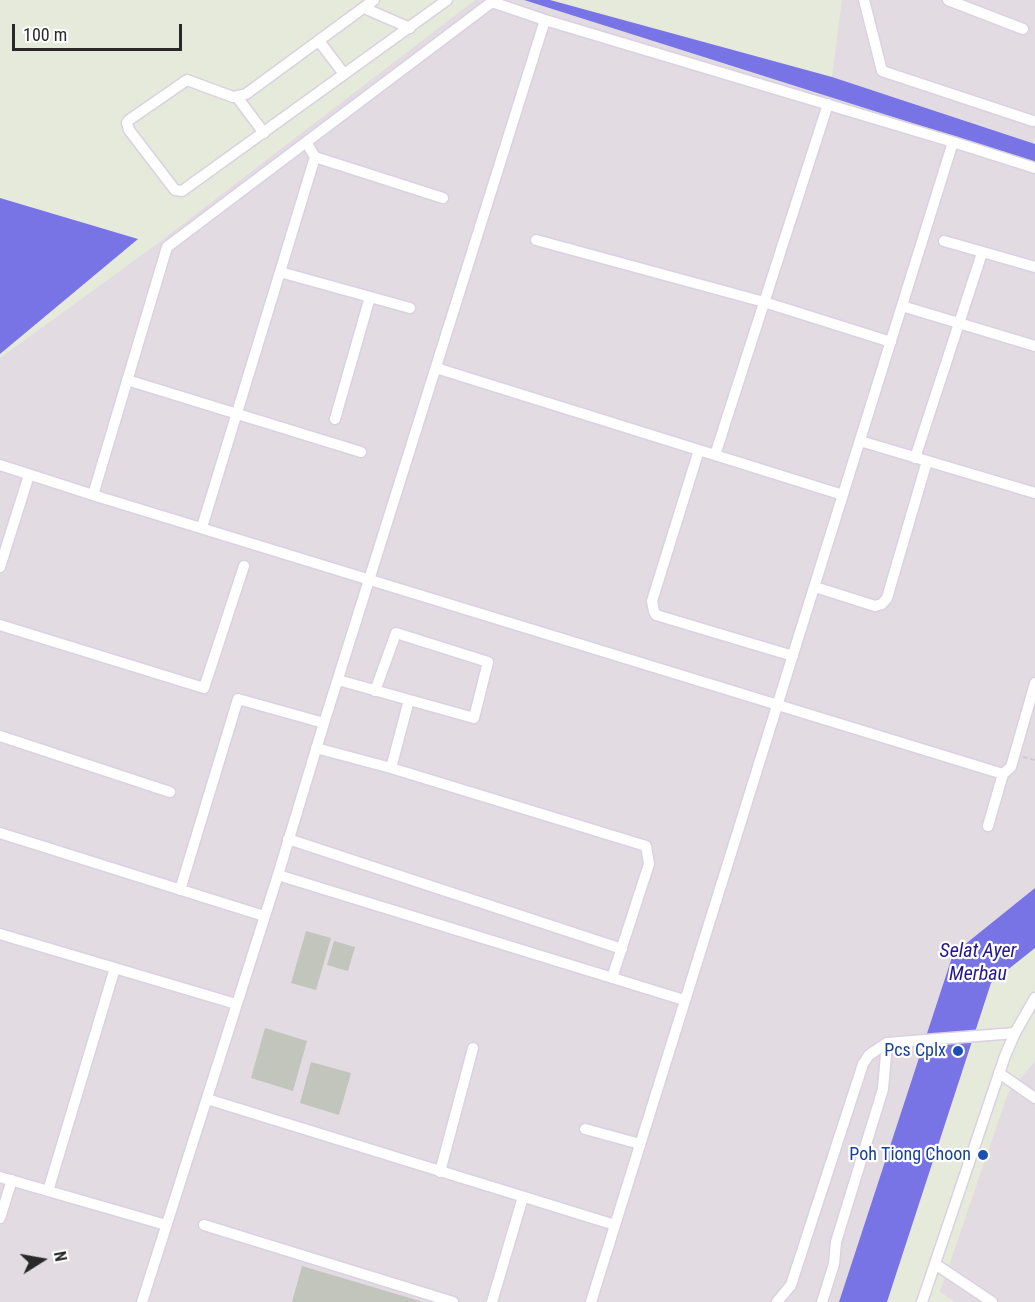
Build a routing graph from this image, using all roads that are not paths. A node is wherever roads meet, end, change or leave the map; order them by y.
1 (374, 0) edge
2 (447, 0) edge
3 (864, 0) edge
4 (948, 0) edge
5 (364, 8) junction
6 (544, 20) junction
7 (410, 28) junction
8 (1023, 29) dead end
9 (319, 41) junction
10 (344, 74) junction
11 (237, 98) junction
12 (828, 104) junction
13 (1033, 122) dead end
14 (264, 133) junction
15 (306, 142) junction
16 (953, 142) junction
17 (315, 157) junction
18 (1035, 168) edge
19 (443, 198) dead end
20 (536, 240) dead end
21 (944, 241) dead end
22 (981, 253) junction
23 (1035, 267) edge
24 (280, 272) junction
25 (370, 297) junction
26 (764, 302) junction
27 (902, 306) junction
28 (410, 308) dead end
29 (958, 323) junction
30 (891, 342) junction
31 (1035, 346) edge
32 (436, 368) junction
33 (127, 380) junction
34 (236, 414) junction
35 (335, 419) dead end
36 (860, 441) junction
37 (699, 450) junction
38 (361, 452) dead end
39 (715, 455) junction
40 (915, 458) junction
41 (927, 461) junction
42 (0, 465) edge
43 (29, 475) junction
44 (1035, 493) edge
45 (93, 495) junction
46 (843, 495) junction
47 (202, 528) junction
48 (244, 566) dead end
49 (0, 567) edge
50 (371, 579) junction
51 (815, 587) junction
52 (0, 625) edge
53 (793, 656) junction
54 (338, 680) junction
55 (1035, 683) edge
56 (375, 691) junction
57 (409, 700) junction
58 (778, 704) junction
59 (324, 723) junction
60 (0, 736) edge
61 (316, 748) junction
62 (391, 768) junction
63 (1003, 774) junction
64 (170, 792) dead end
65 (988, 826) dead end
66 (0, 833) edge
67 (288, 839) junction
68 (278, 875) junction
69 (180, 890) junction
70 (264, 916) junction
71 (0, 934) edge
72 (622, 950) junction
73 (115, 968) junction
74 (612, 978) junction
75 (684, 1000) junction
76 (1034, 1002) edge
77 (236, 1004) junction
78 (1015, 1033) junction
79 (887, 1043) junction
80 (473, 1048) dead end
81 (999, 1073) junction
82 (1035, 1098) edge
83 (207, 1099) junction
84 (585, 1129) dead end
85 (640, 1144) junction
86 (440, 1172) junction
87 (0, 1177) edge
88 (12, 1180) junction
89 (48, 1191) junction
90 (524, 1197) junction
91 (0, 1218) edge
92 (166, 1225) junction
93 (204, 1225) dead end
94 (615, 1226) junction
95 (934, 1264) junction
96 (142, 1302) edge
97 (453, 1302) edge
98 (492, 1302) edge
99 (591, 1302) edge
100 (777, 1302) edge
101 (822, 1302) edge
102 (922, 1302) edge
103 (992, 1302) edge

1 - 5 street
2 - 7 street
3 - 13 street
4 - 8 street
5 - 7 street
5 - 9 street
6 - 12 street
6 - 15 street
6 - 32 street
7 - 10 street
9 - 10 street
9 - 11 street
10 - 14 street
11 - 14 street
11 - 14 street
12 - 16 street
12 - 26 street
15 - 17 street
15 - 33 street
16 - 18 street
16 - 27 street
17 - 19 street
17 - 24 street
20 - 26 street
21 - 22 street
22 - 23 street
22 - 29 street
24 - 25 street
24 - 34 street
25 - 28 street
25 - 35 street
26 - 30 street
26 - 39 street
27 - 29 street
27 - 30 street
29 - 31 street
29 - 40 street
30 - 36 street
32 - 37 street
32 - 50 street
33 - 34 street
33 - 45 street
34 - 38 street
34 - 47 street
36 - 40 street
36 - 46 street
37 - 39 street
37 - 53 street
39 - 46 street
40 - 41 street
41 - 44 street
41 - 51 street
42 - 43 street
43 - 45 street
43 - 49 street
45 - 47 street
46 - 51 street
47 - 50 street
48 - 52 street
50 - 54 street
50 - 58 street
51 - 53 street
53 - 58 street
54 - 56 street
54 - 59 street
55 - 63 street
56 - 57 street
56 - 57 street
57 - 62 street
58 - 63 street
58 - 75 street
59 - 61 street
59 - 69 street
60 - 64 street
61 - 62 street
61 - 67 street
62 - 72 street
63 - 65 street
66 - 69 street
67 - 68 street
67 - 72 street
68 - 70 street
68 - 74 street
69 - 70 street
70 - 77 street
71 - 73 street
72 - 74 street
73 - 77 street
73 - 89 street
74 - 75 street
75 - 85 street
76 - 78 street
77 - 83 street
78 - 79 street
78 - 81 street
79 - 100 street
79 - 101 street
80 - 86 street
81 - 82 street
81 - 95 street
83 - 86 street
83 - 92 street
84 - 85 street
85 - 94 street
86 - 90 street
87 - 88 street
88 - 89 street
88 - 91 street
89 - 92 street
90 - 94 street
90 - 98 street
92 - 96 street
93 - 97 street
94 - 99 street
95 - 102 street
95 - 103 street

